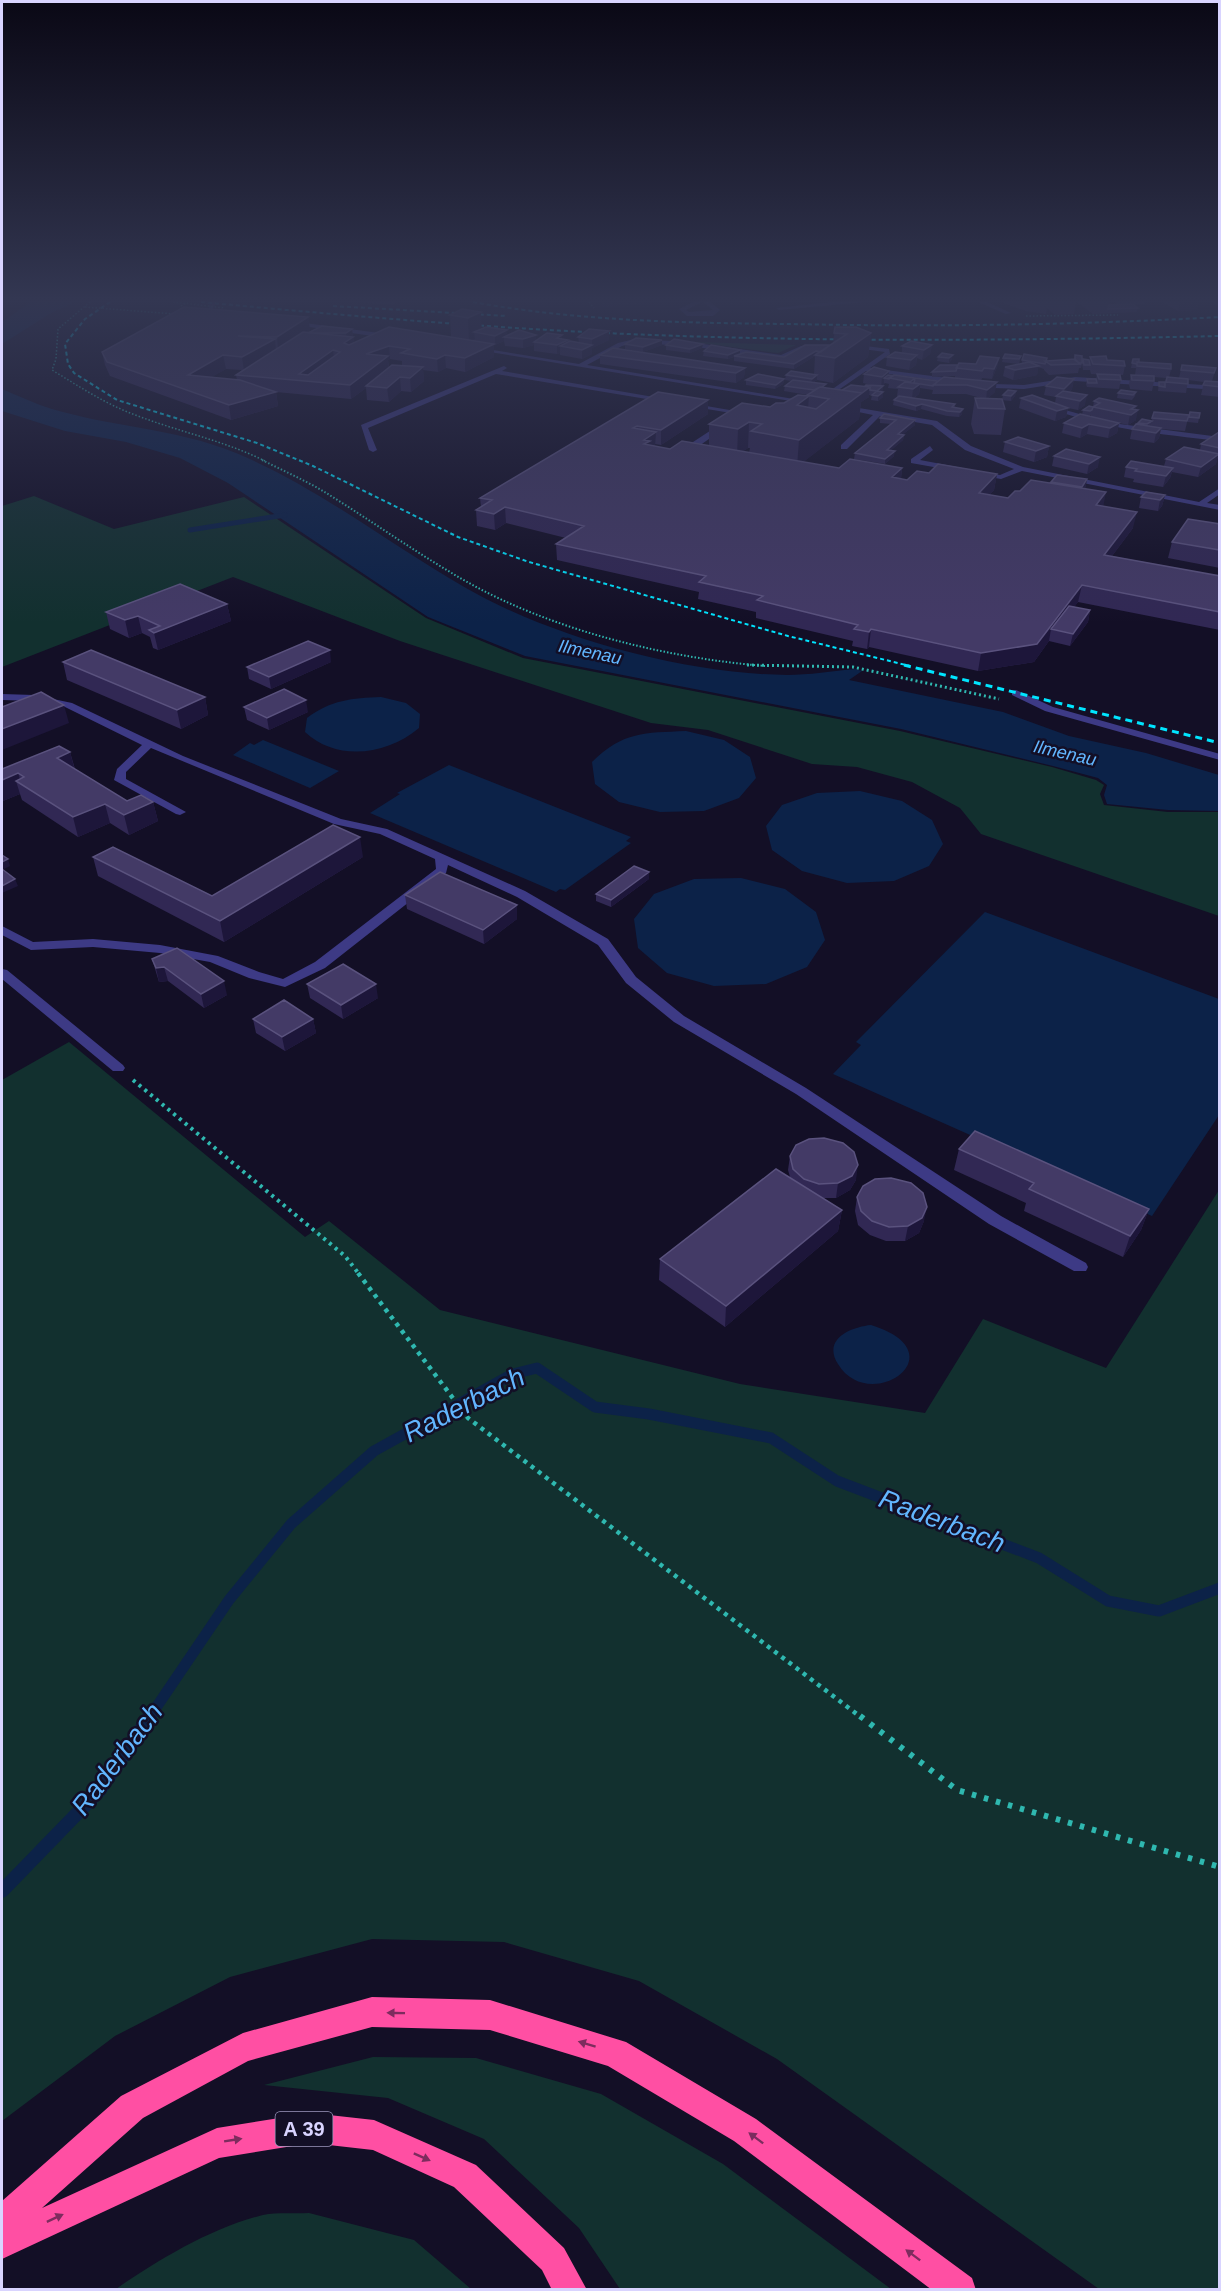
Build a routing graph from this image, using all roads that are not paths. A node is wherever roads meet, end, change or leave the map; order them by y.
1 (407, 409) edge
2 (749, 409) edge
3 (854, 409) edge
4 (1056, 409) edge
5 (879, 413) junction
6 (1220, 439) edge
7 (693, 446) edge
8 (844, 447) edge
9 (930, 448) dead end
10 (373, 450) dead end
11 (1021, 469) junction
12 (1001, 477) junction
13 (1022, 480) dead end
14 (1220, 490) edge
15 (1201, 504) junction
16 (1220, 508) edge
17 (1016, 693) dead end
18 (2, 698) edge
19 (148, 745) junction
20 (1220, 757) edge
21 (180, 812) dead end
22 (441, 857) junction
23 (2, 930) edge
24 (2, 973) edge
25 (118, 1068) road end
26 (1080, 1267) dead end
27 (2, 2222) edge
28 (2, 2243) edge
29 (571, 2289) edge
30 (960, 2289) edge

1 - 10 street
2 - 7 street
3 - 5 street
4 - 6 street
5 - 8 street
5 - 11 street
9 - 12 street
11 - 12 street
11 - 15 street
12 - 13 street
14 - 15 street
15 - 16 street
17 - 20 street
18 - 19 street
19 - 21 street
19 - 22 street
22 - 23 street
22 - 26 street
24 - 25 street
30 -> 27 highway
28 -> 29 highway, A 39

